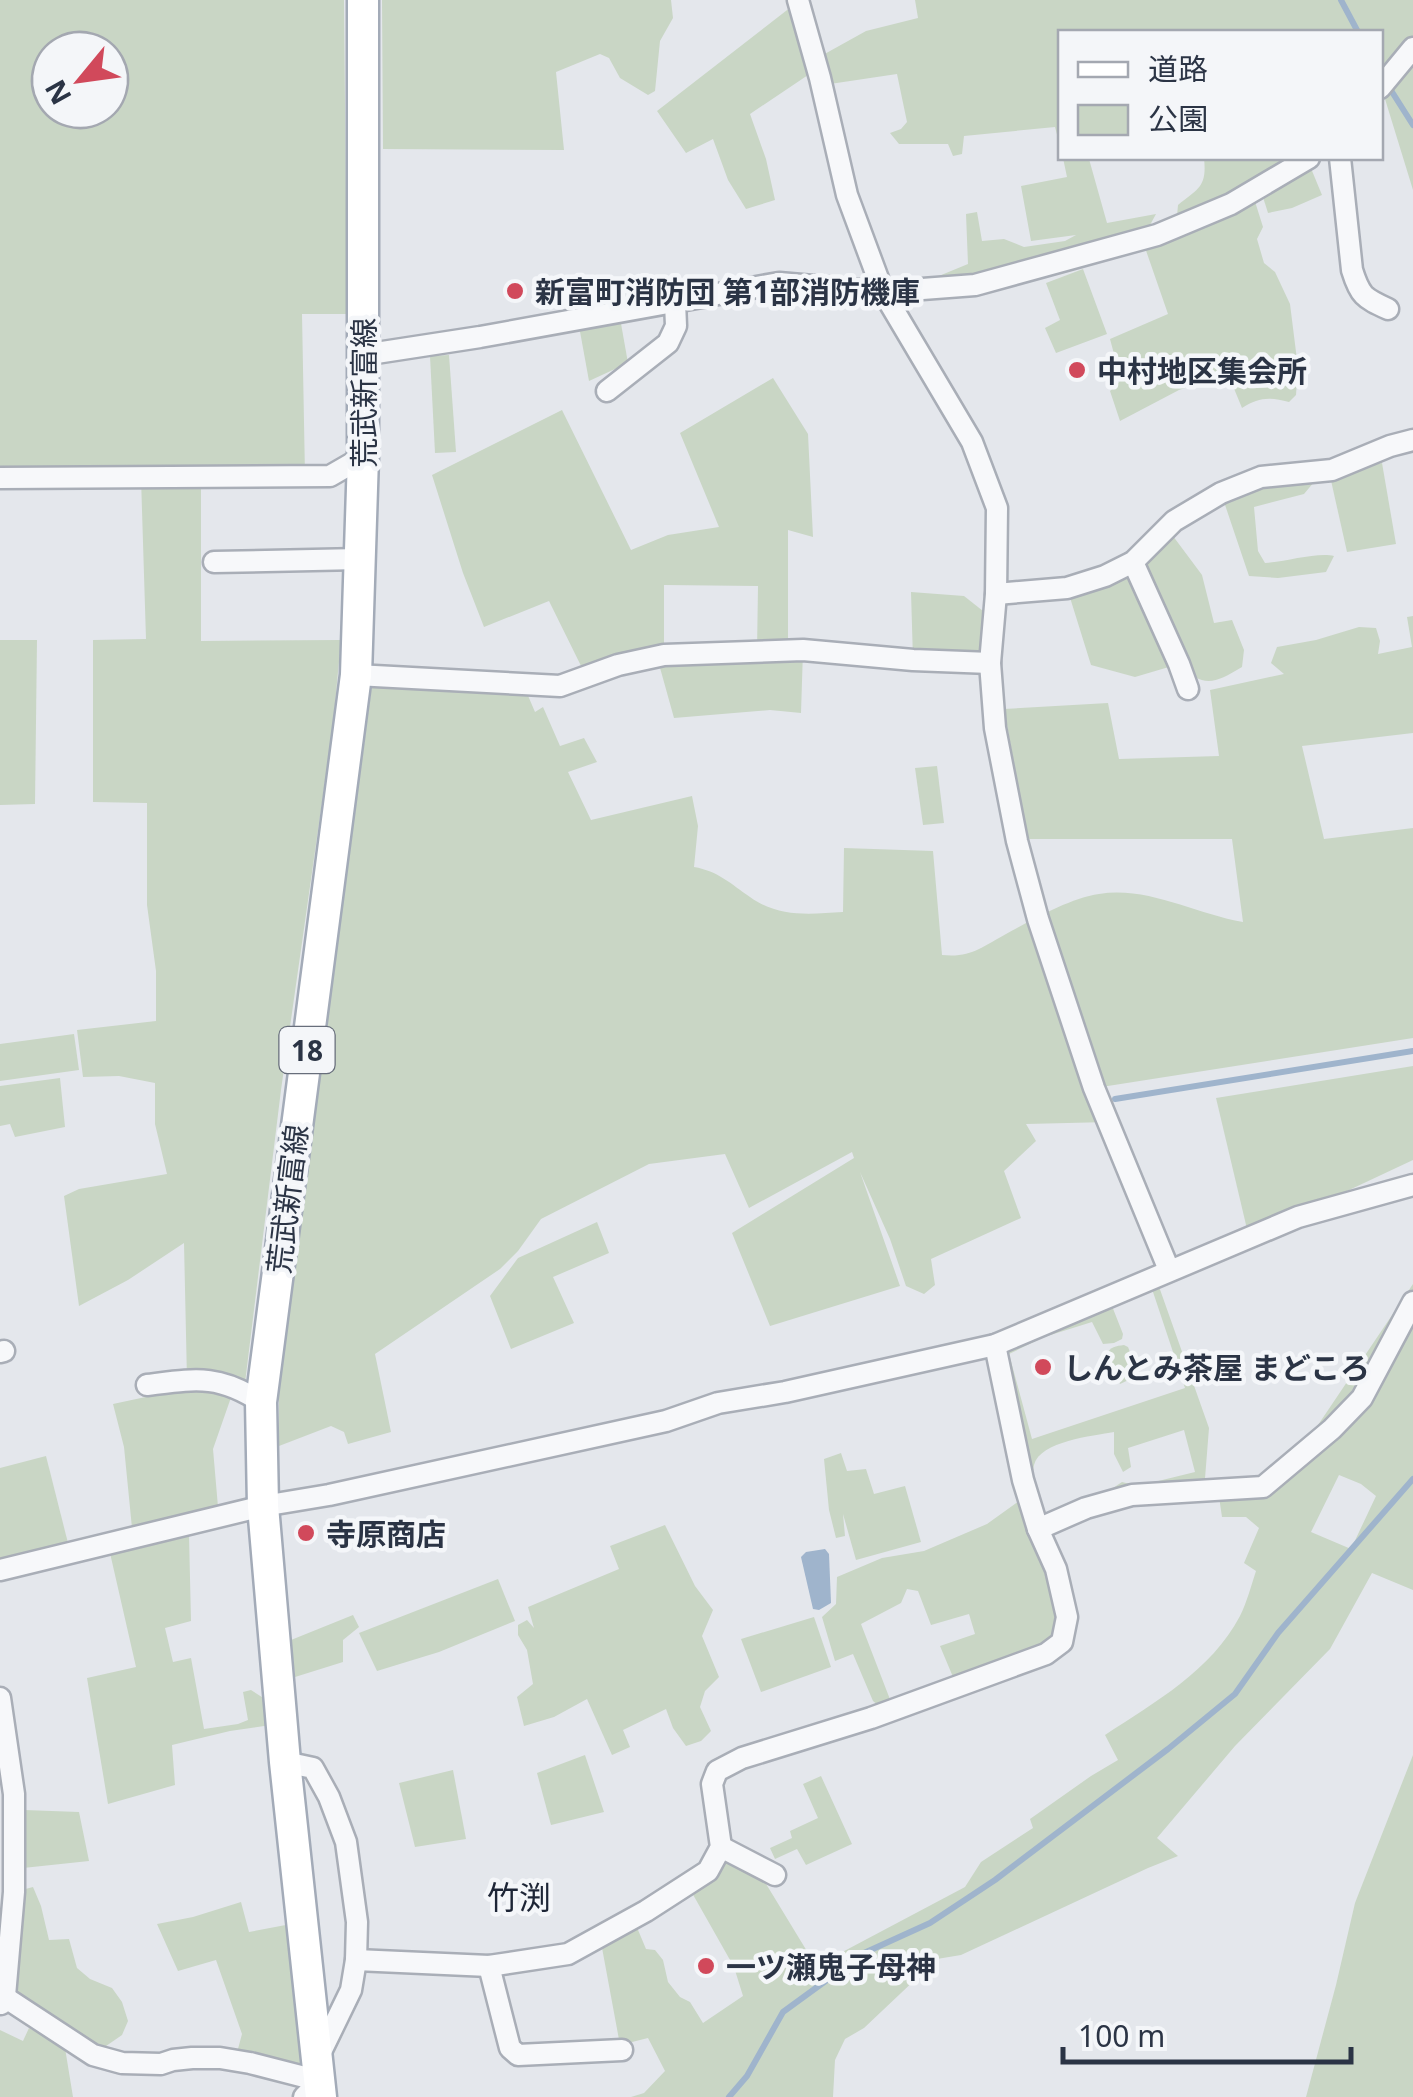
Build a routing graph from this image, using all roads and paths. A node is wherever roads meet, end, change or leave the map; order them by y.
1 (363, 0) edge
2 (798, 0) edge
3 (1413, 48) edge
4 (1385, 82) edge
5 (1306, 160) edge
6 (1340, 160) edge
7 (883, 292) junction
8 (675, 302) junction
9 (1388, 309) dead end
10 (363, 355) junction
11 (608, 392) dead end
12 (1413, 440) edge
13 (363, 457) junction
14 (0, 478) edge
15 (360, 560) junction
16 (214, 562) dead end
17 (1133, 562) junction
18 (996, 594) junction
19 (990, 663) junction
20 (356, 675) junction
21 (1188, 689) dead end
22 (1413, 1184) edge
23 (1169, 1270) junction
24 (1413, 1302) edge
25 (995, 1346) junction
26 (147, 1385) dead end
27 (261, 1402) junction
28 (263, 1506) junction
29 (1038, 1529) junction
30 (0, 1570) edge
31 (0, 1698) edge
32 (285, 1762) junction
33 (721, 1846) junction
34 (775, 1875) dead end
35 (356, 1960) junction
36 (490, 1966) junction
37 (2, 1998) edge
38 (622, 2050) dead end
39 (316, 2084) edge

1 - 10 main road, 荒武新富線 / 18
2 - 7 street
3 - 4 street
5 - 7 street
6 - 9 street
7 - 8 street
7 - 18 street
8 - 10 street
8 - 11 street
10 - 13 main road, 荒武新富線 / 18
12 - 17 street
13 - 14 street
13 - 15 main road, 荒武新富線 / 18
15 - 16 street
15 - 20 main road, 荒武新富線 / 18
17 - 18 street
17 - 21 street
18 - 19 street
19 - 20 street
19 - 23 street
20 - 27 main road, 荒武新富線 / 18
22 - 23 street
23 - 25 street
24 - 29 street
25 - 28 street
25 - 29 street
26 - 27 street
27 - 28 main road, 荒武新富線 / 18
28 - 30 street
28 - 32 main road, 荒武新富線 / 18
29 - 33 street
31 - 37 street
32 - 35 street
32 - 39 main road, 荒武新富線 / 18
33 - 34 street
33 - 36 street
35 - 36 street
35 - 39 street
36 - 38 street
37 - 39 street

